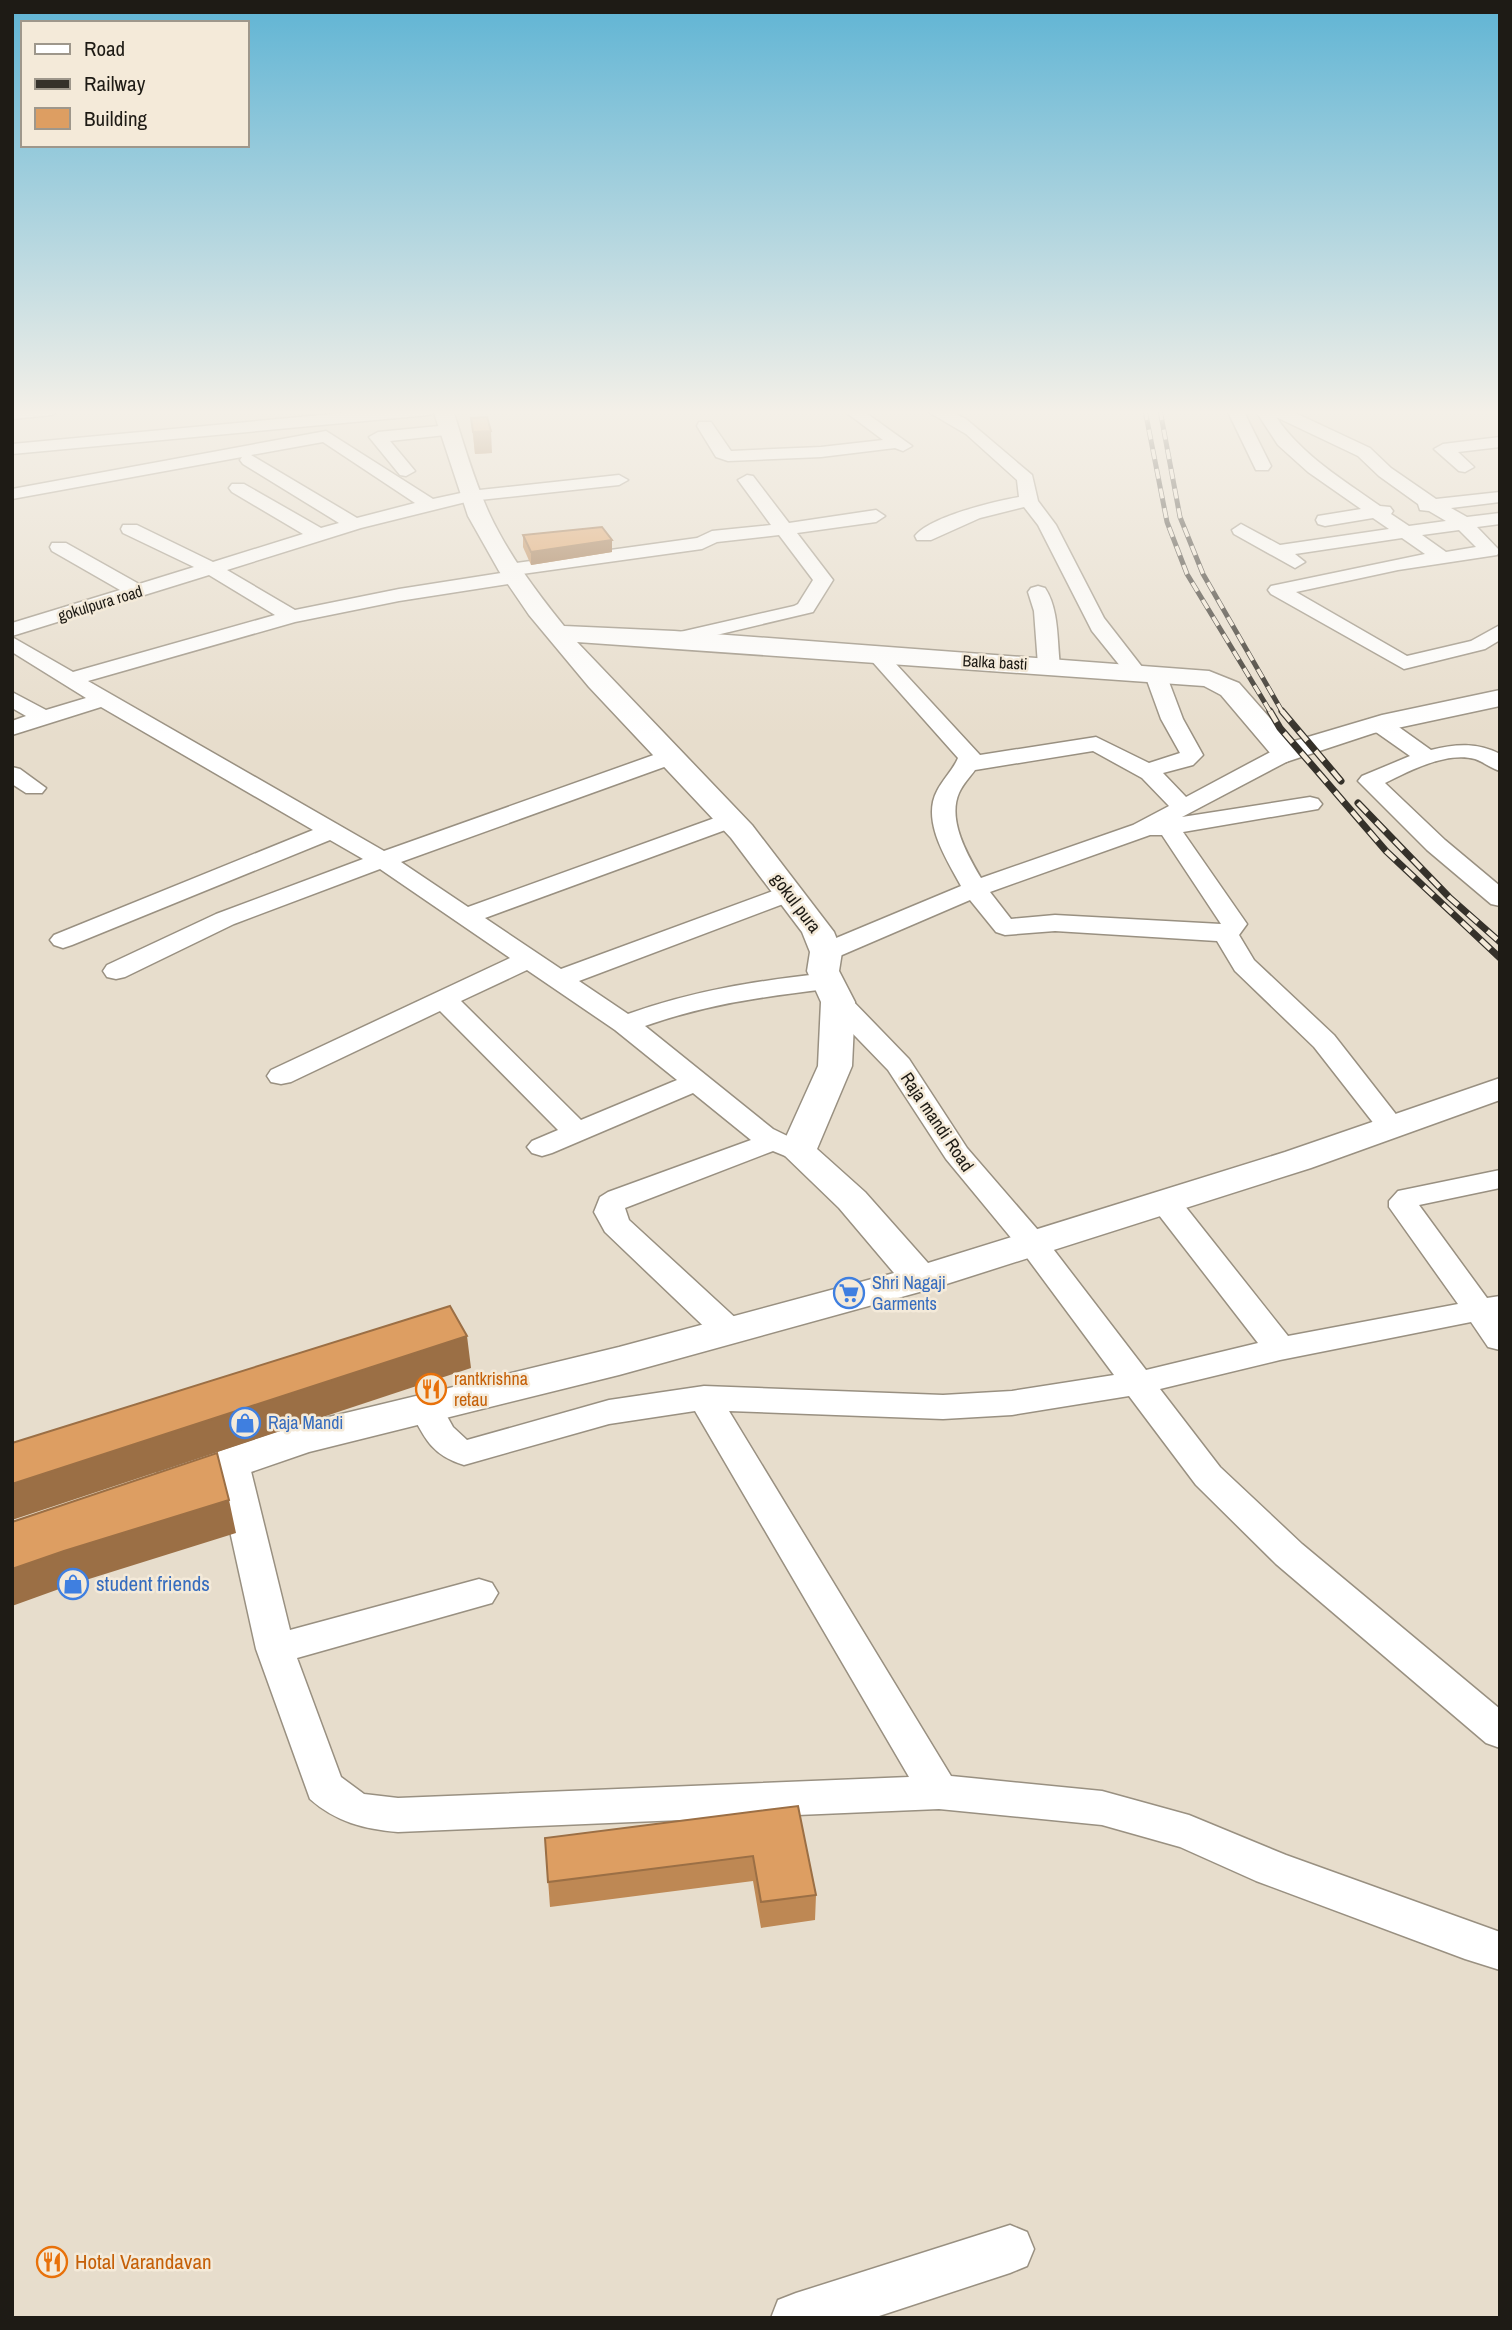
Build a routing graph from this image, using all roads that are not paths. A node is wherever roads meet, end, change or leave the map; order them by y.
1 (291, 519) edge
2 (345, 519) edge
3 (375, 519) edge
4 (482, 519) edge
5 (776, 519) edge
6 (857, 519) edge
7 (958, 519) edge
8 (1043, 519) edge
9 (1333, 519) edge
10 (1384, 519) edge
11 (1456, 519) edge
12 (1495, 519) edge
13 (1463, 523) junction
14 (354, 524) junction
15 (130, 529) dead end
16 (784, 529) junction
17 (1241, 530) dead end
18 (1404, 532) junction
19 (319, 535) junction
20 (924, 536) dead end
21 (1351, 538) junction
22 (59, 547) dead end
23 (1278, 551) junction
24 (1495, 555) edge
25 (1441, 557) junction
26 (211, 568) junction
27 (512, 574) junction
28 (1325, 580) junction
29 (136, 591) junction
30 (1038, 592) dead end
31 (292, 617) junction
32 (12, 630) edge
33 (556, 633) junction
34 (1497, 636) edge
35 (674, 639) junction
36 (12, 643) edge
37 (877, 655) junction
38 (1049, 665) junction
39 (1146, 673) junction
40 (71, 679) junction
41 (12, 698) edge
42 (1500, 698) edge
43 (103, 699) junction
44 (44, 718) junction
45 (1381, 725) junction
46 (12, 728) edge
47 (1284, 754) junction
48 (670, 757) junction
49 (1427, 758) junction
50 (967, 764) junction
51 (1500, 764) edge
52 (1146, 771) junction
53 (12, 774) edge
54 (34, 788) dead end
55 (1310, 804) dead end
56 (1183, 807) junction
57 (732, 820) junction
58 (1169, 828) junction
59 (1141, 830) junction
60 (333, 831) junction
61 (382, 860) junction
62 (975, 889) junction
63 (790, 893) junction
64 (1500, 899) edge
65 (464, 917) junction
66 (1225, 933) junction
67 (63, 940) dead end
68 (528, 959) junction
69 (116, 971) dead end
70 (830, 978) junction
71 (559, 979) junction
72 (443, 998) junction
73 (625, 1024) junction
74 (281, 1076) dead end
75 (698, 1081) junction
76 (1500, 1088) edge
77 (1392, 1128) junction
78 (577, 1133) junction
79 (542, 1147) dead end
80 (787, 1147) junction
81 (1500, 1179) edge
82 (1166, 1203) junction
83 (1034, 1244) junction
84 (920, 1279) junction
85 (1489, 1307) edge
86 (729, 1331) junction
87 (1500, 1339) edge
88 (1280, 1349) junction
89 (1137, 1383) junction
90 (704, 1398) junction
91 (426, 1408) junction
92 (232, 1463) junction
93 (142, 1493) edge
94 (480, 1593) dead end
95 (275, 1649) junction
96 (1500, 1732) edge
97 (939, 1792) junction
98 (1500, 1951) edge
99 (1010, 2249) dead end
100 (796, 2318) edge

1 - 19 street
2 - 14 street
3 - 14 street, gokulpura road
4 - 27 street, gokul pura
5 - 16 street
6 - 16 street
7 - 20 street
8 - 39 street
9 - 21 street
10 - 18 street
11 - 13 street
12 - 13 street
13 - 18 street
13 - 24 street
14 - 19 street, gokulpura road
15 - 26 street
16 - 27 street
16 - 35 street, Balka basti
17 - 23 street
18 - 21 street
18 - 25 street
19 - 26 street, gokulpura road
21 - 23 street
22 - 29 street
23 - 28 street
24 - 25 street
25 - 28 street
26 - 29 street, gokulpura road
26 - 31 street
27 - 31 street
27 - 33 street, gokul pura
28 - 34 street
29 - 32 street, gokulpura road
30 - 38 street
31 - 40 street
33 - 35 street, Balka basti
33 - 48 street, gokul pura
35 - 37 street, Balka basti
36 - 40 street
37 - 38 street, Balka basti
37 - 50 street
38 - 39 street, Balka basti
39 - 47 street, Balka basti
39 - 52 street
40 - 43 street
41 - 44 street
42 - 45 street
43 - 44 street
43 - 60 street
44 - 46 street
45 - 47 street
45 - 49 street
47 - 56 street
48 - 57 street, gokul pura
48 - 61 street
49 - 51 street
49 - 64 street
50 - 52 street
50 - 62 street
52 - 56 street
53 - 54 street
55 - 58 street
56 - 59 street
57 - 63 street, gokul pura
57 - 65 street
58 - 59 street
58 - 66 street
59 - 62 street
60 - 61 street
60 - 67 street
61 - 65 street
61 - 69 street
62 - 66 street
62 - 70 street
63 - 70 street, gokul pura
63 - 71 street
65 - 68 street
66 - 77 street
68 - 71 street
68 - 72 street
70 - 73 street
70 - 80 street, gokul pura
70 - 83 street, Raja mandi Road
71 - 73 street
72 - 74 street
72 - 78 street
73 - 75 street
75 - 78 street
75 - 80 street
76 - 77 street
77 - 82 street
78 - 79 street
80 - 84 street
80 - 86 street
81 - 85 street
82 - 83 street
82 - 88 street
83 - 84 street
83 - 89 street, Raja mandi Road
84 - 86 street
85 - 87 street
85 - 88 street
86 - 91 street
88 - 89 street
89 - 90 street
89 - 96 street, Raja mandi Road
90 - 91 street
90 - 97 street
91 - 92 street
92 - 93 street
92 - 95 street
94 - 95 street
95 - 97 street
97 - 98 street
99 - 100 street

